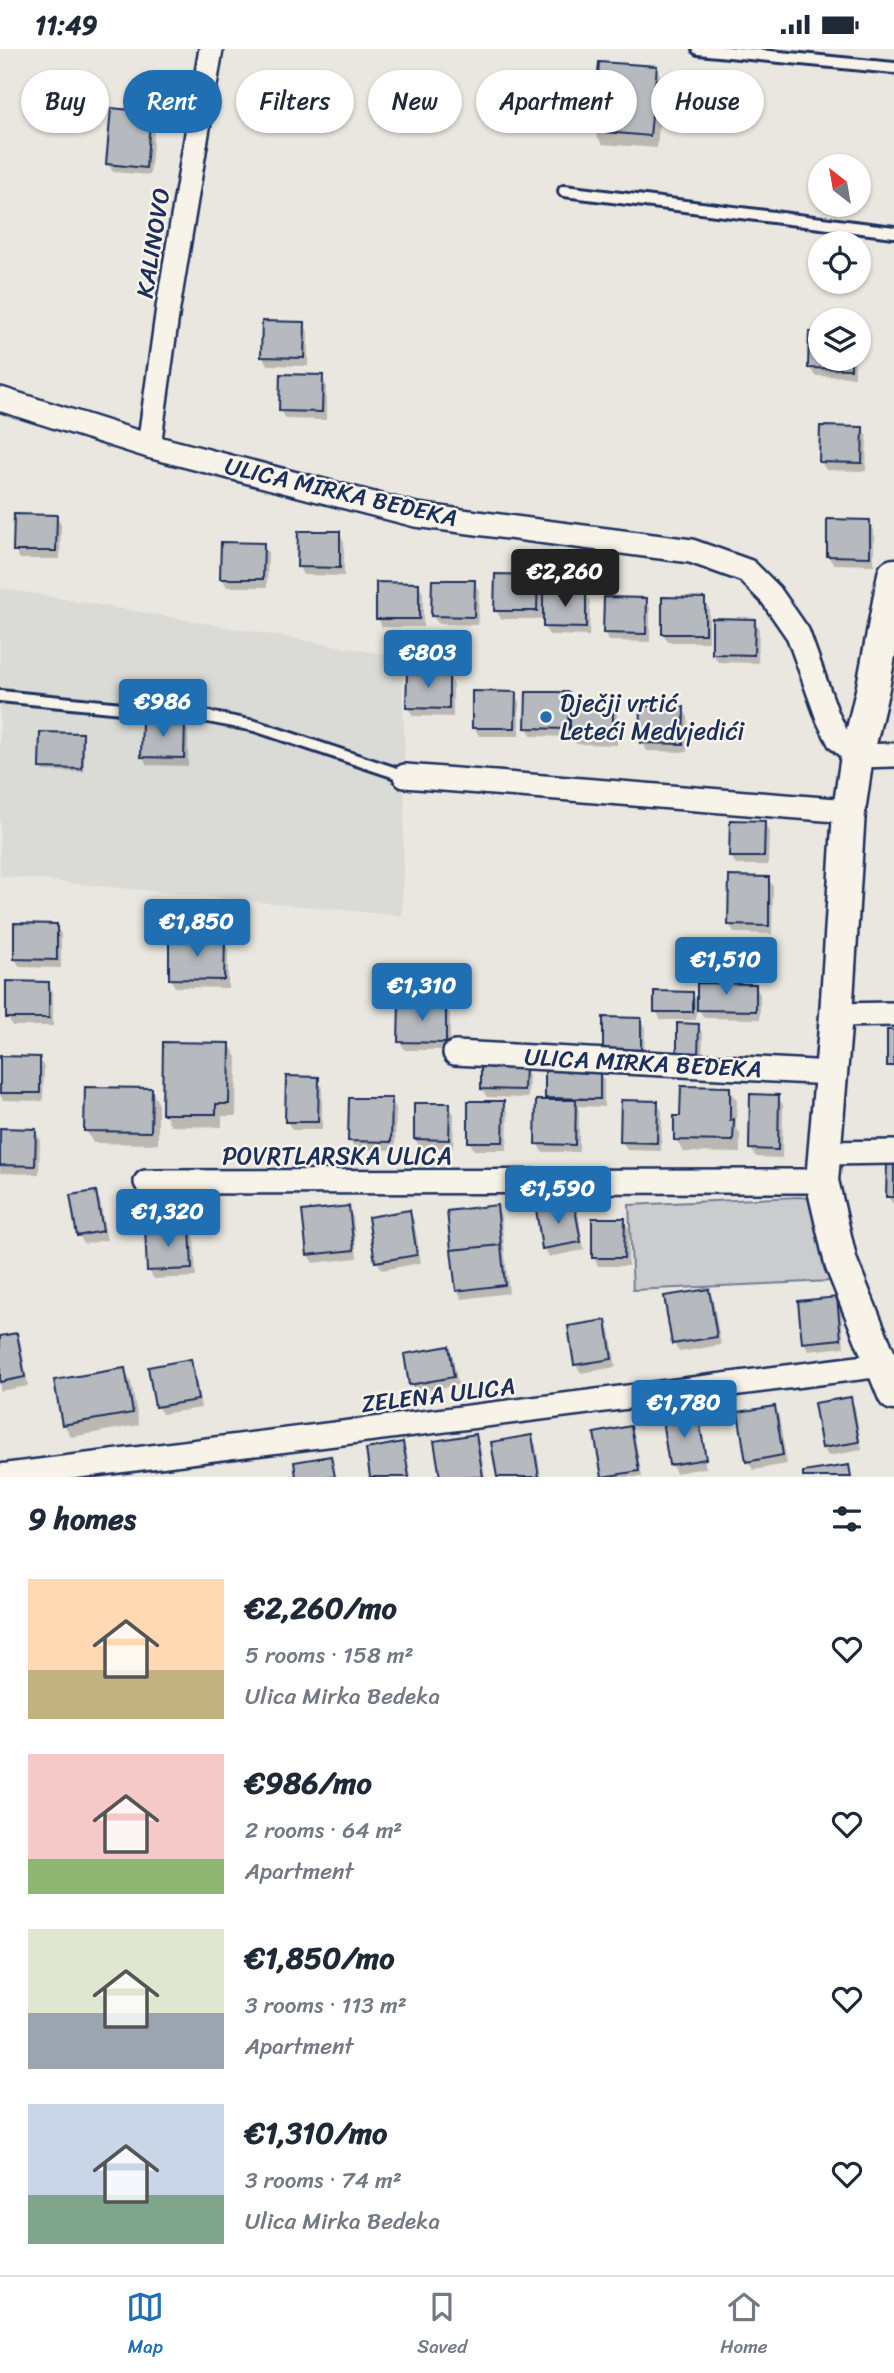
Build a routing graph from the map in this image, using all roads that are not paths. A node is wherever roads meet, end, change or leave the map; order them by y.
1 (211, 49) edge
2 (701, 49) edge
3 (894, 68) edge
4 (564, 191) dead end
5 (894, 232) edge
6 (0, 399) edge
7 (149, 446) junction
8 (894, 575) edge
9 (0, 697) edge
10 (894, 755) edge
11 (857, 756) junction
12 (405, 776) joint
13 (849, 811) junction
14 (894, 1014) edge
15 (836, 1015) junction
16 (455, 1053) dead end
17 (832, 1073) junction
18 (894, 1152) edge
19 (824, 1167) junction
20 (146, 1182) dead end
21 (882, 1365) junction
22 (894, 1394) edge
23 (0, 1476) edge

1 - 7 street, KALINOVO
2 - 3 lane
4 - 5 lane
6 - 7 street, ULICA MIRKA BEDEKA
7 - 11 street, ULICA MIRKA BEDEKA
8 - 11 main road
9 - 12 lane
10 - 11 street
11 - 13 main road
12 - 13 street
13 - 15 main road
14 - 15 street
15 - 17 main road
16 - 17 street, ULICA MIRKA BEDEKA
17 - 19 main road
18 - 19 street, POVRTLARSKA ULICA
19 - 20 street, POVRTLARSKA ULICA
19 - 21 main road
21 - 22 main road
21 - 23 street, ZELENA ULICA

